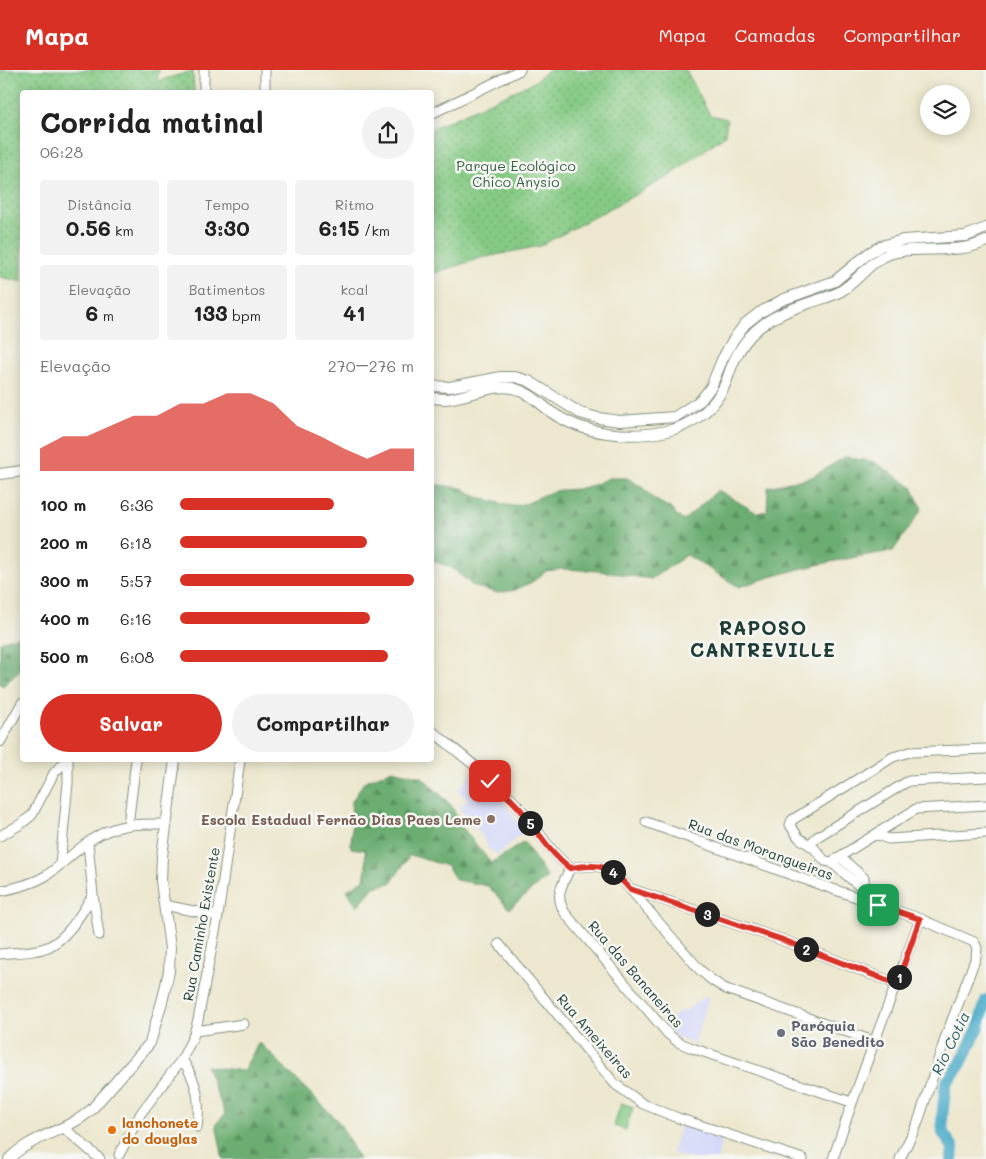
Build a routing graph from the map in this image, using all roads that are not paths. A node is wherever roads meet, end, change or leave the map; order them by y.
1 (204, 70) edge
2 (265, 70) edge
3 (520, 70) edge
4 (204, 90) edge
5 (265, 90) edge
6 (434, 113) edge
7 (986, 228) edge
8 (986, 241) edge
9 (744, 324) junction
10 (753, 332) junction
11 (434, 386) edge
12 (434, 398) edge
13 (675, 417) junction
14 (679, 427) junction
15 (20, 471) edge
16 (0, 474) edge
17 (20, 707) edge
18 (434, 733) edge
19 (0, 742) edge
20 (986, 749) edge
21 (65, 762) edge
22 (67, 762) edge
23 (136, 762) edge
24 (174, 762) edge
25 (240, 762) edge
26 (986, 777) edge
27 (986, 805) edge
28 (646, 822) dead end
29 (166, 824) junction
30 (128, 825) junction
31 (986, 833) edge
32 (876, 834) junction
33 (0, 836) edge
34 (88, 843) junction
35 (810, 844) junction
36 (840, 857) junction
37 (831, 862) junction
38 (60, 865) junction
39 (570, 868) junction
40 (849, 871) junction
41 (630, 889) junction
42 (0, 891) edge
43 (93, 895) junction
44 (865, 901) junction
45 (164, 904) junction
46 (218, 916) junction
47 (920, 919) junction
48 (100, 936) dead end
49 (499, 944) dead end
50 (0, 954) edge
51 (897, 984) junction
52 (244, 1024) dead end
53 (195, 1031) junction
54 (873, 1041) junction
55 (182, 1059) junction
56 (851, 1102) junction
57 (197, 1127) dead end
58 (64, 1128) junction
59 (119, 1155) dead end
60 (9, 1159) edge
61 (100, 1159) edge
62 (803, 1159) edge
63 (833, 1159) edge
64 (900, 1159) edge

1 - 4 street
2 - 5 street
3 - 6 street
7 - 9 street
8 - 10 street
9 - 10 street
9 - 13 street
10 - 14 street
11 - 13 street
12 - 14 street
13 - 14 street
15 - 16 street
17 - 19 street
18 - 39 street
20 - 35 street
21 - 33 street
22 - 38 street
23 - 30 street
24 - 29 street
25 - 46 street, Rua Caminho Existente
26 - 35 street
27 - 32 street
28 - 44 street, Rua das Morangueiras
29 - 30 street
29 - 45 street
30 - 34 street
31 - 32 street
32 - 36 street
34 - 38 street
34 - 43 street
35 - 37 street
36 - 37 street
36 - 40 street
37 - 40 street
38 - 42 street
39 - 41 street
39 - 56 street, Rua das Bananeiras
40 - 44 street
41 - 51 street
41 - 54 street
43 - 48 street
43 - 50 street
44 - 47 street, Rua das Morangueiras
45 - 46 street
45 - 58 street
46 - 53 street, Rua Caminho Existente
47 - 51 street
47 - 64 street, Rua das Morangueiras
49 - 62 street, Rua Ameixeiras
51 - 54 street
52 - 53 street
53 - 55 street, Rua Caminho Existente
54 - 56 street
55 - 57 street
55 - 59 street, Rua Caminho Existente
56 - 63 street
58 - 60 street
58 - 61 street

